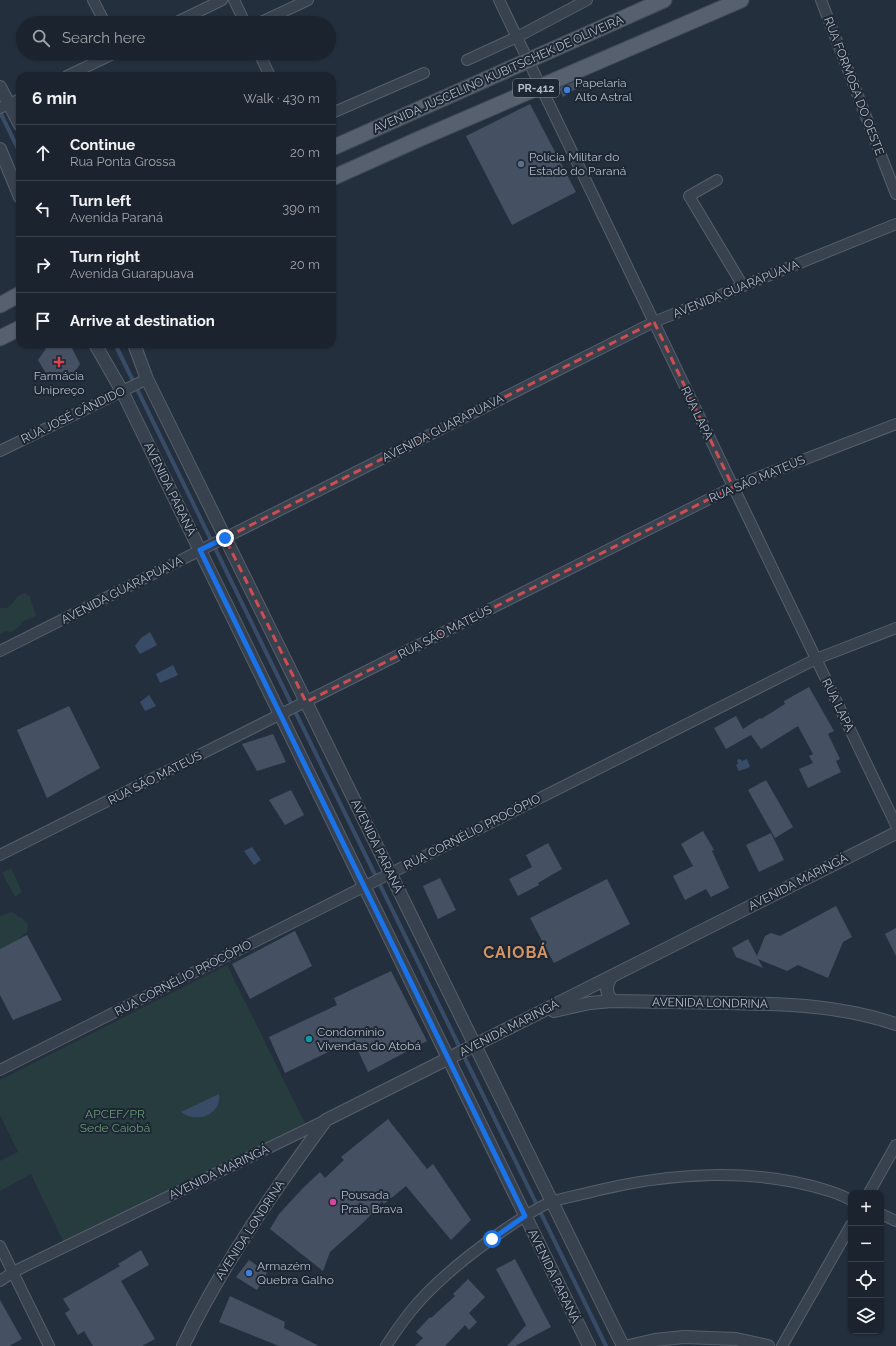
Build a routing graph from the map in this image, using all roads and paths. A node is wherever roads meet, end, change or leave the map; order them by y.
1 (93, 0) edge
2 (222, 0) edge
3 (234, 0) edge
4 (308, 0) edge
5 (499, 0) edge
6 (587, 0) edge
7 (664, 0) edge
8 (741, 0) edge
9 (820, 0) edge
10 (101, 16) edge
11 (189, 16) edge
12 (242, 16) edge
13 (274, 16) edge
14 (517, 37) junction
15 (100, 60) edge
16 (262, 60) edge
17 (467, 60) dead end
18 (528, 60) junction
19 (75, 72) edge
20 (268, 72) edge
21 (424, 73) dead end
22 (0, 87) edge
23 (540, 87) junction
24 (9, 104) edge
25 (336, 111) edge
26 (16, 117) edge
27 (336, 146) edge
28 (0, 149) edge
29 (336, 176) edge
30 (717, 180) dead end
31 (16, 187) edge
32 (896, 194) edge
33 (896, 224) edge
34 (743, 286) junction
35 (16, 296) edge
36 (0, 305) edge
37 (654, 322) junction
38 (16, 330) edge
39 (0, 338) edge
40 (97, 348) edge
41 (135, 348) edge
42 (147, 379) junction
43 (122, 391) junction
44 (896, 424) edge
45 (0, 451) edge
46 (733, 487) junction
47 (223, 539) junction
48 (202, 550) junction
49 (896, 628) edge
50 (0, 651) edge
51 (816, 659) junction
52 (303, 703) junction
53 (284, 713) junction
54 (896, 825) edge
55 (896, 833) edge
56 (0, 856) edge
57 (388, 875) junction
58 (366, 886) junction
59 (611, 977) junction
60 (612, 1001) junction
61 (524, 1020) junction
62 (896, 1024) edge
63 (475, 1045) junction
64 (448, 1058) junction
65 (0, 1070) edge
66 (326, 1120) junction
67 (896, 1145) edge
68 (871, 1190) edge
69 (848, 1199) edge
70 (551, 1203) junction
71 (884, 1215) edge
72 (526, 1216) junction
73 (896, 1221) edge
74 (850, 1226) edge
75 (0, 1246) edge
76 (13, 1272) junction
77 (0, 1281) edge
78 (49, 1346) edge
79 (183, 1346) edge
80 (386, 1346) edge
81 (589, 1346) edge
82 (623, 1346) edge
83 (630, 1346) edge
84 (768, 1346) edge
85 (782, 1346) edge

1 - 10 street
2 - 11 street
3 - 12 street
4 - 13 street
5 - 14 street, RUA LAPA
6 - 14 street
7 - 18 main road, AVENIDA JUSCELINO KUBITSCHEK DE OLIVEIRA / PR-412
8 - 23 main road, PR-412
9 - 32 street, RUA FORMOSA DO OESTE
14 - 17 street
14 - 18 street, RUA LAPA
15 - 19 street
16 - 20 street
18 - 23 street, RUA LAPA
18 - 27 main road, AVENIDA JUSCELINO KUBITSCHEK DE OLIVEIRA / PR-412
21 - 25 street
22 - 24 street
23 - 29 main road, PR-412
23 - 37 street, RUA LAPA
24 - 26 street
28 - 31 street
30 - 34 street
33 - 34 street, AVENIDA GUARAPUAVA
34 - 37 street, AVENIDA GUARAPUAVA
35 - 36 main road
37 - 46 street, RUA LAPA
37 - 47 street, AVENIDA GUARAPUAVA
38 - 39 main road
40 - 43 street, AVENIDA PARANÁ
41 - 42 street, AVENIDA PARANÁ
42 - 43 street, RUA JOSÉ CÂNDIDO
42 - 47 street, AVENIDA PARANÁ
43 - 45 street, RUA JOSÉ CÂNDIDO
43 - 48 street, AVENIDA PARANÁ
44 - 46 street, RUA SÃO MATEUS
46 - 51 street, RUA LAPA
46 - 52 street, RUA SÃO MATEUS
47 - 48 street, AVENIDA GUARAPUAVA
47 - 52 street, AVENIDA PARANÁ
48 - 50 street, AVENIDA GUARAPUAVA
48 - 53 street, AVENIDA PARANÁ
49 - 51 street, RUA CORNÉLIO PROCÓPIO
51 - 54 street, RUA LAPA
51 - 57 street, RUA CORNÉLIO PROCÓPIO
52 - 53 street, RUA SÃO MATEUS
52 - 57 street, AVENIDA PARANÁ
53 - 56 street, RUA SÃO MATEUS
53 - 58 street, AVENIDA PARANÁ
55 - 59 street, AVENIDA MARINGÁ
57 - 58 street, RUA CORNÉLIO PROCÓPIO
57 - 63 street, AVENIDA PARANÁ
58 - 64 street, AVENIDA PARANÁ
58 - 65 street, RUA CORNÉLIO PROCÓPIO
59 - 60 street
59 - 61 street, AVENIDA MARINGÁ
60 - 61 street, AVENIDA LONDRINA
60 - 62 street, AVENIDA LONDRINA
61 - 63 street, AVENIDA MARINGÁ
63 - 64 street, AVENIDA MARINGÁ
63 - 70 street, AVENIDA PARANÁ
64 - 66 street, AVENIDA MARINGÁ
64 - 72 street, AVENIDA PARANÁ
66 - 76 street, AVENIDA MARINGÁ
66 - 79 street, AVENIDA LONDRINA
67 - 68 street
69 - 70 street
70 - 72 street
70 - 82 street, AVENIDA PARANÁ
71 - 73 street
72 - 80 street
72 - 81 street, AVENIDA PARANÁ
74 - 85 street
75 - 76 street
76 - 77 street, AVENIDA MARINGÁ
76 - 78 street
83 - 84 street

